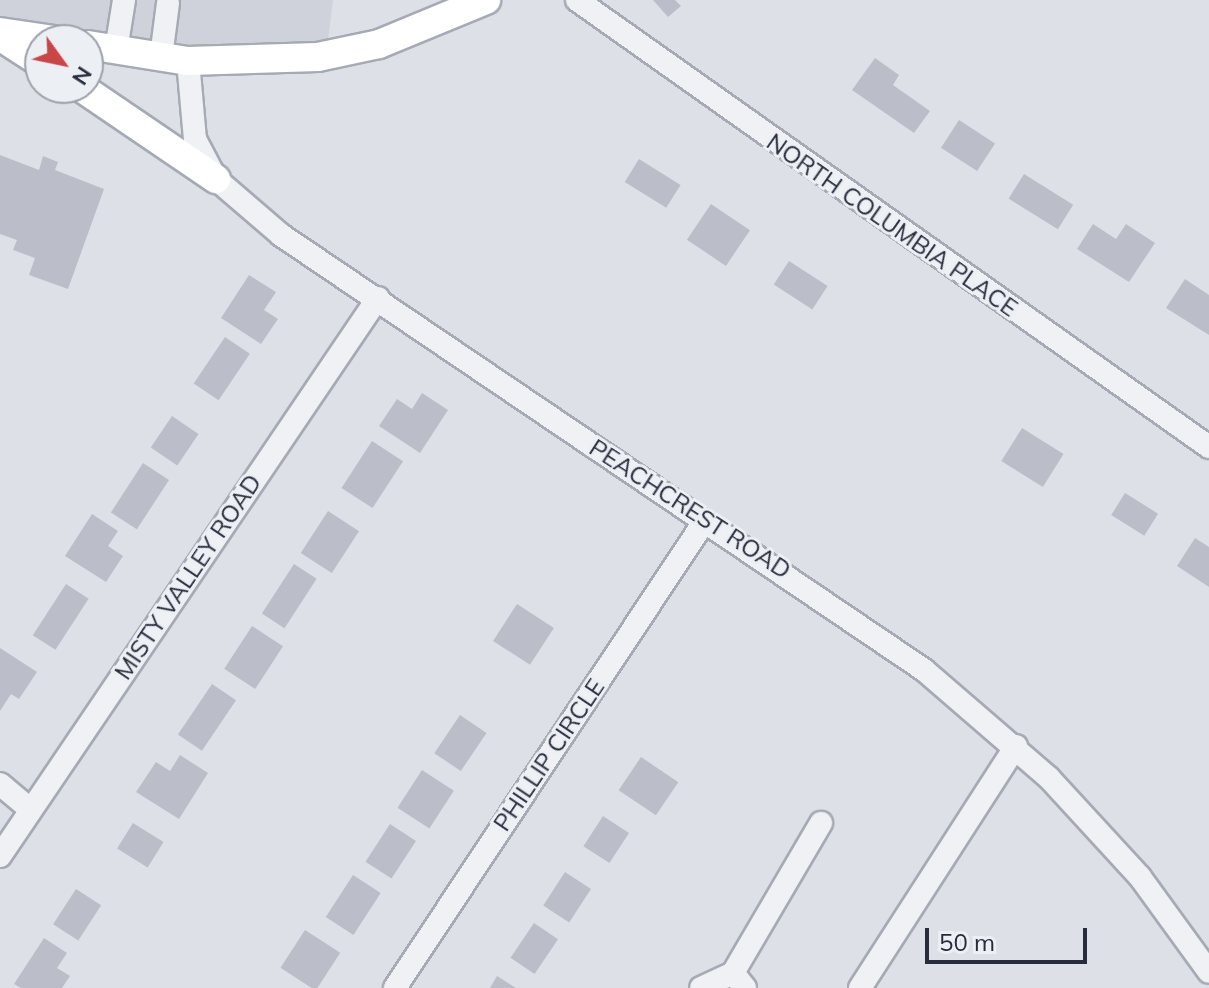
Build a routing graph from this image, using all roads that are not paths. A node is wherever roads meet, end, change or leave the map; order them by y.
1 (124, 0) edge
2 (486, 0) edge
3 (577, 0) edge
4 (168, 3) dead end
5 (0, 34) edge
6 (24, 37) edge
7 (104, 44) edge
8 (104, 48) edge
9 (24, 51) edge
10 (174, 59) junction
11 (104, 103) edge
12 (216, 179) junction
13 (378, 298) junction
14 (1209, 447) edge
15 (704, 522) junction
16 (1016, 746) junction
17 (0, 784) edge
18 (30, 809) junction
19 (821, 823) dead end
20 (0, 856) edge
21 (1209, 972) edge
22 (739, 981) edge
23 (395, 988) edge
24 (701, 988) edge
25 (860, 988) edge

1 - 7 street
2 - 10 main road
3 - 14 street, NORTH COLUMBIA PLACE
4 - 10 street, PEACHCREST ROAD
5 - 6 main road
5 - 9 main road
8 - 10 main road
10 - 12 street, PEACHCREST ROAD
11 - 12 main road
12 - 13 street, PEACHCREST ROAD
13 - 15 street, PEACHCREST ROAD
13 - 18 street, MISTY VALLEY ROAD
15 - 16 street, PEACHCREST ROAD
15 - 23 street, PHILLIP CIRCLE
16 - 21 street, PEACHCREST ROAD
16 - 25 street
17 - 18 street
18 - 20 street, MISTY VALLEY ROAD
19 - 22 street
22 - 24 street

